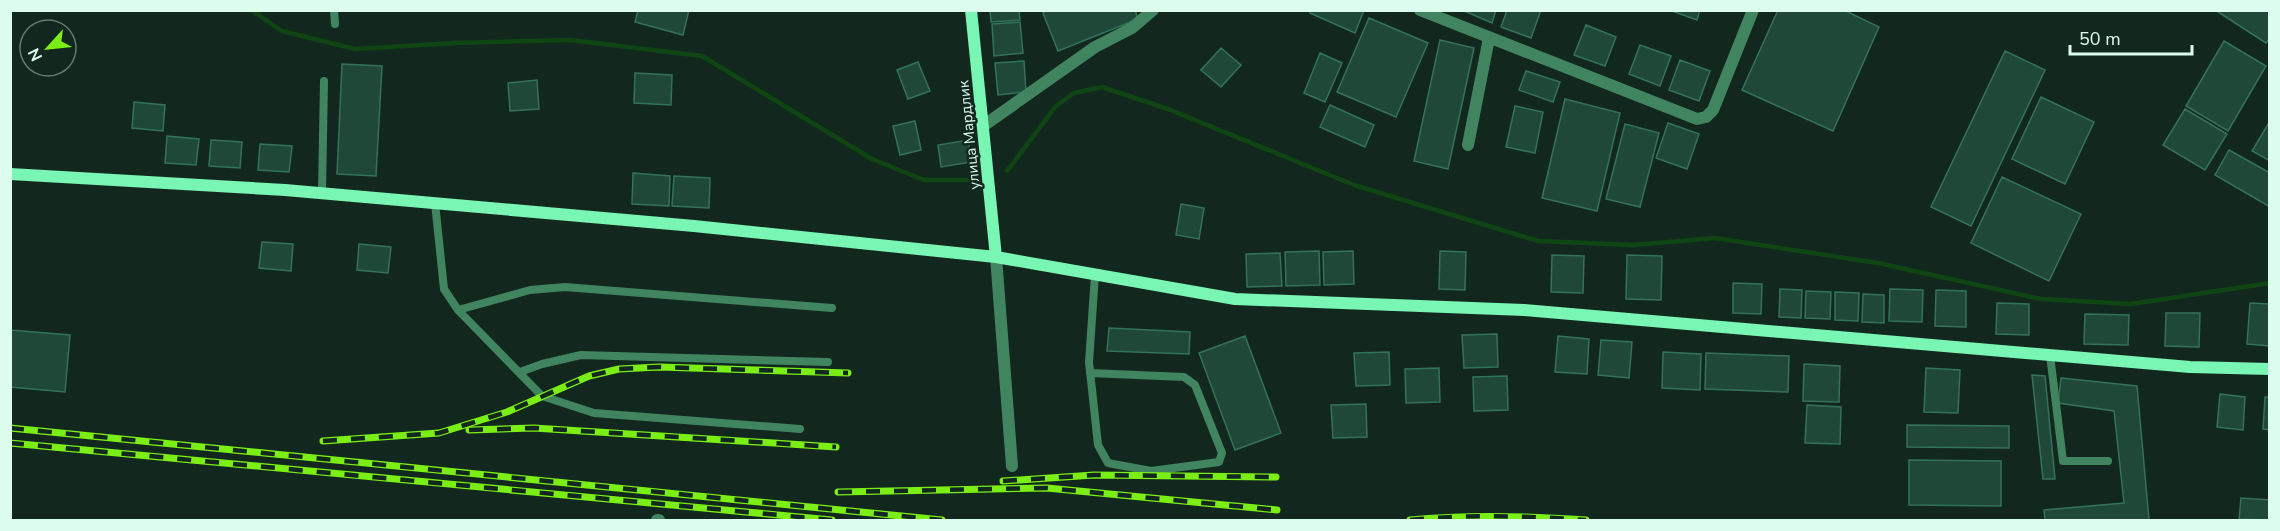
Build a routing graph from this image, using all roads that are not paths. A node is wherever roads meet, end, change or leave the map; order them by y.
1 (334, 10) edge
2 (971, 10) edge
3 (1153, 10) edge
4 (1420, 10) edge
5 (1753, 10) edge
6 (335, 24) dead end
7 (1489, 38) junction
8 (324, 81) dead end
9 (983, 126) junction
10 (1468, 146) dead end
11 (10, 174) edge
12 (322, 193) junction
13 (435, 204) junction
14 (996, 257) junction
15 (1095, 275) junction
16 (832, 308) dead end
17 (458, 310) junction
18 (2050, 355) junction
19 (828, 362) dead end
20 (2270, 369) edge
21 (520, 372) junction
22 (1090, 373) junction
23 (800, 429) dead end
24 (2108, 460) dead end
25 (1012, 466) dead end

1 - 6 lane
2 - 9 main road, улица Мардлик
3 - 9 street
4 - 7 street
5 - 7 street
7 - 10 street
8 - 12 lane
9 - 14 main road, улица Мардлик
11 - 12 main road
12 - 13 main road
13 - 14 main road
13 - 17 lane
14 - 15 main road
14 - 25 street
15 - 18 main road
15 - 22 lane
16 - 17 lane
17 - 21 lane
18 - 20 main road
18 - 24 lane
19 - 21 lane
21 - 23 lane
22 - 22 lane

